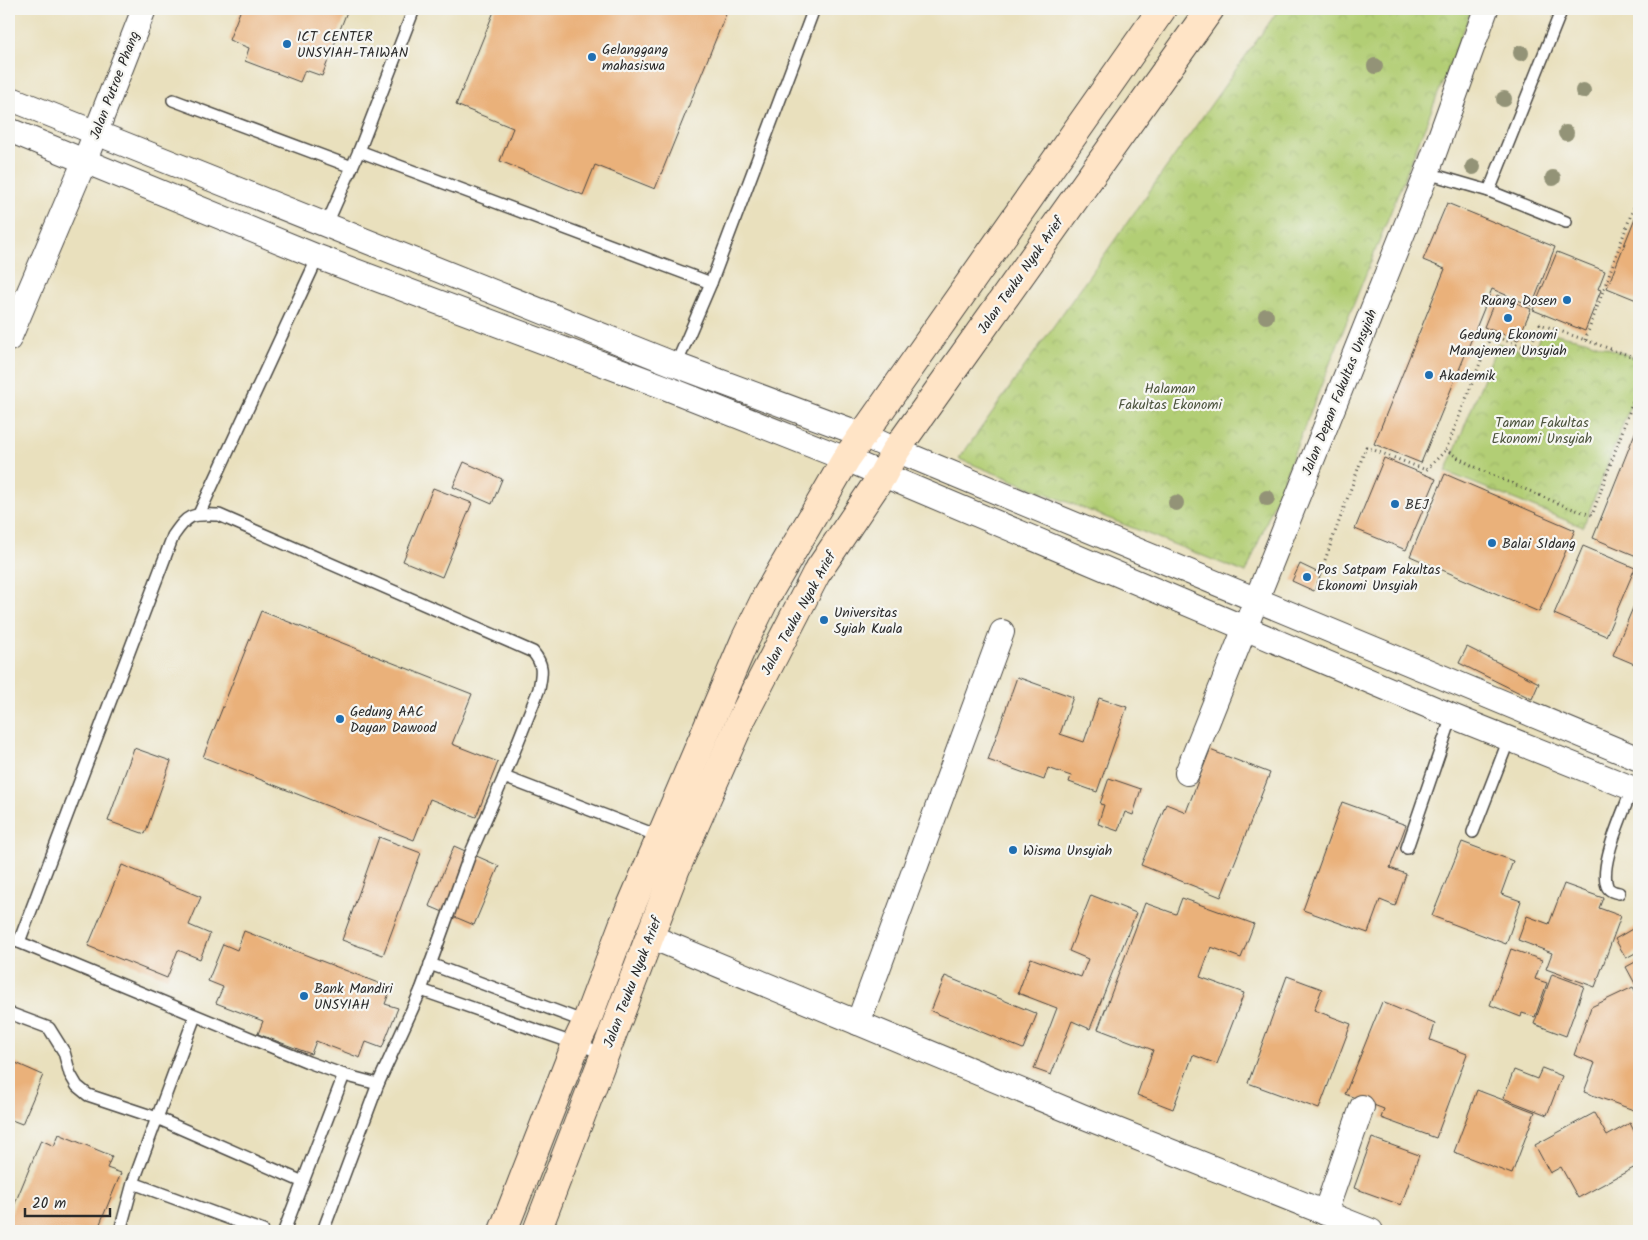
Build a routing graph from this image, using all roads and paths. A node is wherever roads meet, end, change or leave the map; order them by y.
1 (144, 9) edge
2 (414, 9) edge
3 (1162, 9) edge
4 (1210, 9) edge
5 (1486, 9) edge
6 (1562, 9) edge
7 (812, 14) dead end
8 (9, 98) edge
9 (173, 100) dead end
10 (9, 130) edge
11 (95, 134) junction
12 (359, 150) junction
13 (85, 160) junction
14 (352, 168) junction
15 (1427, 173) junction
16 (1490, 191) junction
17 (1639, 194) edge
18 (1566, 222) dead end
19 (326, 226) junction
20 (318, 257) junction
21 (711, 282) junction
22 (9, 339) edge
23 (1585, 340) junction
24 (1639, 359) edge
25 (676, 365) junction
26 (1639, 385) edge
27 (863, 435) junction
28 (896, 450) junction
29 (1446, 450) junction
30 (846, 459) junction
31 (882, 476) junction
32 (198, 514) junction
33 (1326, 560) dead end
34 (1257, 599) junction
35 (1245, 627) junction
36 (1002, 632) dead end
37 (1452, 716) junction
38 (1509, 739) junction
39 (1639, 759) edge
40 (1187, 773) dead end
41 (504, 777) junction
42 (1636, 790) edge
43 (1473, 832) dead end
44 (661, 837) junction
45 (1408, 848) dead end
46 (1619, 894) dead end
47 (649, 936) junction
48 (14, 940) edge
49 (430, 964) junction
50 (421, 990) junction
51 (9, 1013) edge
52 (195, 1016) junction
53 (858, 1023) junction
54 (597, 1034) junction
55 (344, 1075) junction
56 (378, 1084) junction
57 (1362, 1107) dead end
58 (157, 1118) junction
59 (303, 1182) junction
60 (133, 1183) junction
61 (1325, 1213) junction
62 (120, 1231) edge
63 (263, 1231) edge
64 (284, 1231) edge
65 (323, 1231) edge
66 (503, 1231) edge
67 (537, 1231) edge
68 (1371, 1231) edge

1 - 11 street, Jalan Putroe Phang
2 - 12 lane
3 - 27 main road, Jalan Teuku Nyak Arief
4 - 28 main road, Jalan Teuku Nyak Arief
5 - 15 street, Jalan Depan Fakultas Unsyiah
6 - 16 lane
7 - 21 lane
8 - 11 street
9 - 14 lane
10 - 13 street
11 - 13 street, Jalan Putroe Phang
11 - 19 street
12 - 14 lane
12 - 21 lane
13 - 20 street
13 - 22 street, Jalan Putroe Phang
14 - 19 lane
15 - 16 lane
15 - 34 street, Jalan Depan Fakultas Unsyiah
16 - 18 lane
17 - 23 path
19 - 25 street
20 - 30 street
20 - 32 lane
21 - 25 lane
23 - 24 path
23 - 29 path
25 - 27 street
26 - 29 path
27 - 28 street
27 - 30 main road, Jalan Teuku Nyak Arief
28 - 31 main road, Jalan Teuku Nyak Arief
28 - 34 street
29 - 33 path
30 - 31 street
30 - 44 main road, Jalan Teuku Nyak Arief
31 - 35 street
31 - 47 main road, Jalan Teuku Nyak Arief
32 - 41 lane
32 - 48 lane
34 - 35 street, Jalan Depan Fakultas Unsyiah
34 - 39 street
35 - 37 street
35 - 40 street, Jalan Depan Fakultas Unsyiah
36 - 53 street
37 - 38 street
37 - 45 lane
38 - 42 street
38 - 43 lane
41 - 44 lane
41 - 49 lane
42 - 46 lane
44 - 54 main road, Jalan Teuku Nyak Arief
47 - 53 street
47 - 54 main road, Jalan Teuku Nyak Arief
48 - 52 lane
49 - 50 lane
49 - 54 lane
50 - 54 lane
50 - 56 lane
51 - 58 lane
52 - 55 lane
52 - 58 lane
53 - 61 street
54 - 66 main road, Jalan Teuku Nyak Arief
54 - 67 main road, Jalan Teuku Nyak Arief
55 - 56 lane
55 - 59 lane
56 - 65 lane
57 - 61 street
58 - 59 lane
58 - 60 lane
59 - 64 lane
60 - 62 lane
60 - 63 lane
61 - 68 street

